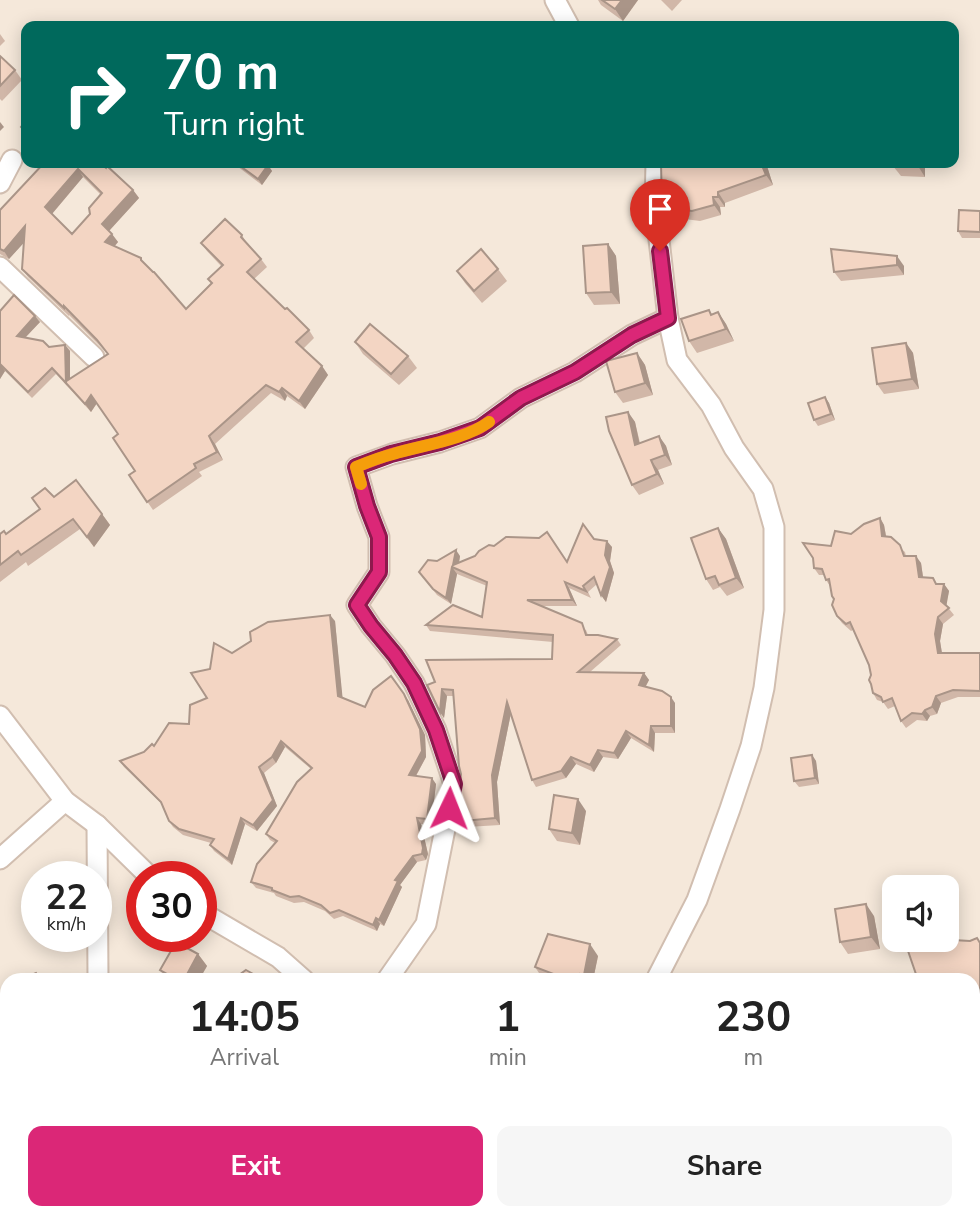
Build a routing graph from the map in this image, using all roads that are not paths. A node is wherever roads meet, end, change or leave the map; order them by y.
1 (555, 0) edge
2 (566, 21) edge
3 (12, 160) dead end
4 (656, 168) edge
5 (0, 183) edge
6 (0, 267) edge
7 (668, 318) junction
8 (94, 357) dead end
9 (0, 716) edge
10 (65, 801) junction
11 (97, 825) junction
12 (0, 859) edge
13 (134, 861) edge
14 (217, 921) edge
15 (98, 973) edge
16 (296, 973) edge
17 (392, 973) edge
18 (660, 973) edge

1 - 2 street
3 - 5 street
4 - 7 street
6 - 8 street
7 - 17 street
7 - 18 street
9 - 10 street
10 - 11 street
10 - 12 street
11 - 13 street
11 - 15 street
14 - 16 street

